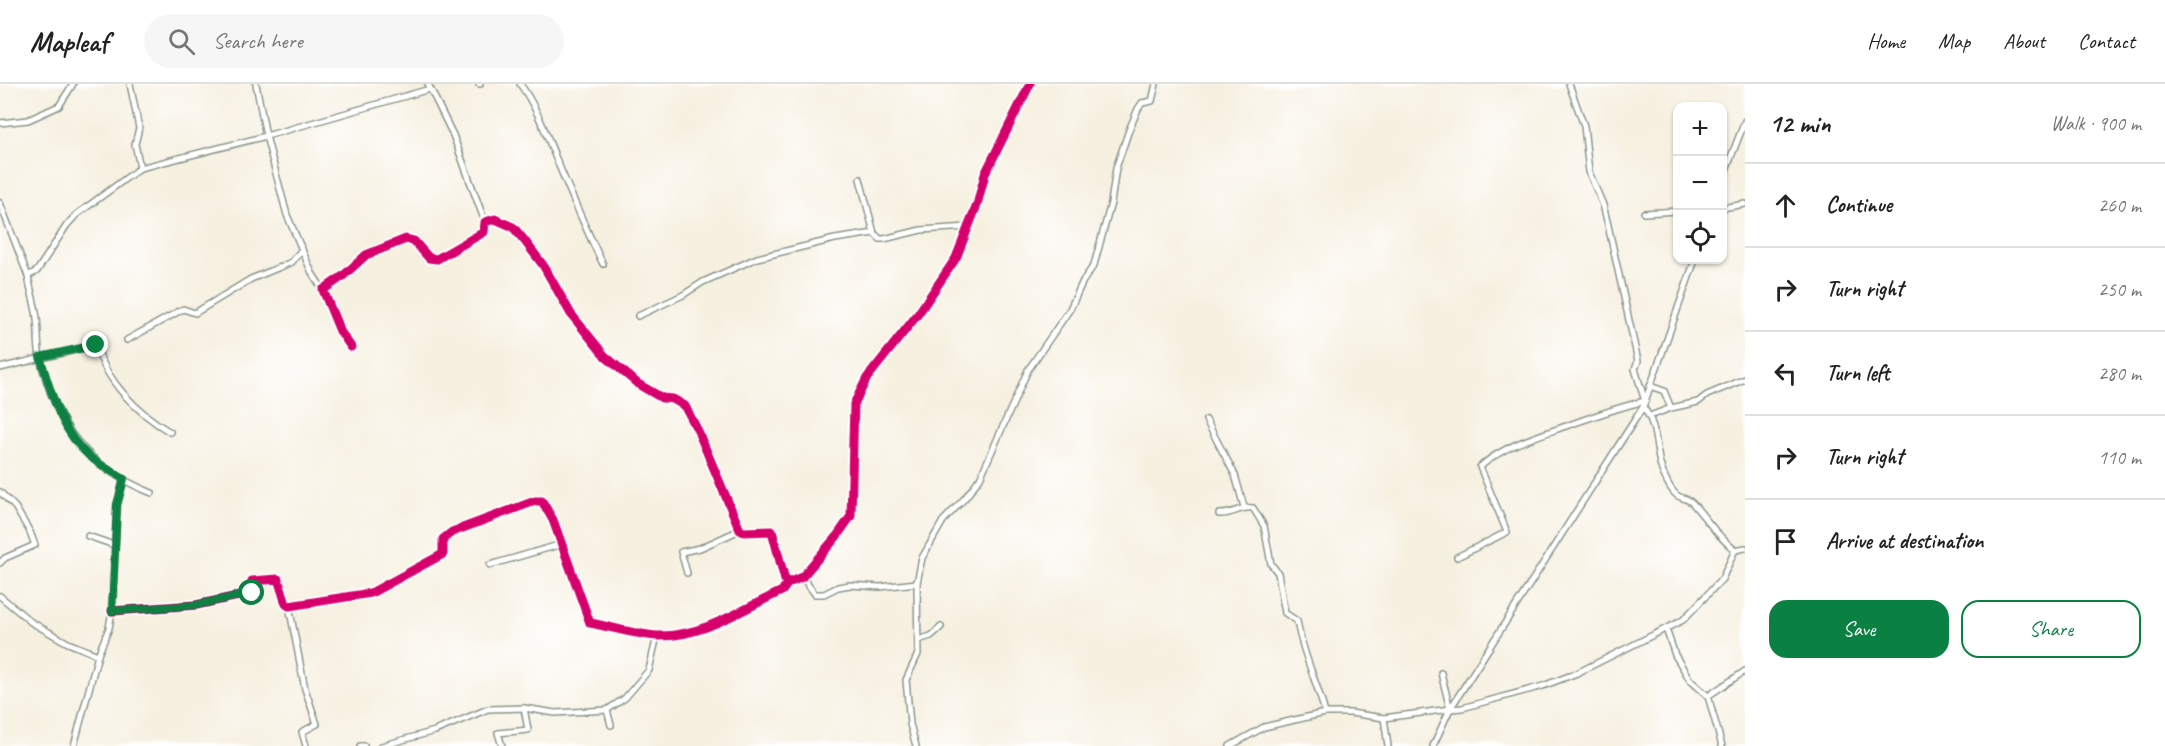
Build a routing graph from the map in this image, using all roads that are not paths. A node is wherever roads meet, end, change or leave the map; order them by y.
1 (73, 84) edge
2 (130, 84) edge
3 (256, 84) edge
4 (520, 84) edge
5 (1030, 84) edge
6 (1156, 84) edge
7 (1569, 84) edge
8 (429, 87) edge
9 (1745, 121) edge
10 (0, 123) edge
11 (266, 136) junction
12 (1727, 167) edge
13 (140, 168) junction
14 (860, 179) dead end
15 (0, 203) edge
16 (1745, 204) edge
17 (1727, 207) edge
18 (1673, 211) edge
19 (1644, 213) dead end
20 (485, 222) junction
21 (969, 227) junction
22 (874, 233) junction
23 (302, 249) junction
24 (603, 264) dead end
25 (1694, 264) edge
26 (28, 276) junction
27 (323, 290) junction
28 (638, 316) dead end
29 (127, 340) dead end
30 (351, 347) dead end
31 (40, 357) junction
32 (0, 368) edge
33 (1745, 379) edge
34 (1650, 386) junction
35 (1644, 404) junction
36 (1671, 408) junction
37 (1650, 416) junction
38 (1206, 420) dead end
39 (170, 432) dead end
40 (124, 479) junction
41 (0, 492) edge
42 (152, 493) dead end
43 (1244, 507) junction
44 (1219, 514) dead end
45 (740, 530) junction
46 (88, 536) dead end
47 (562, 544) junction
48 (114, 545) junction
49 (1745, 548) edge
50 (1735, 550) junction
51 (1457, 557) dead end
52 (0, 563) edge
53 (490, 565) dead end
54 (687, 573) dead end
55 (802, 577) junction
56 (788, 583) junction
57 (916, 583) junction
58 (0, 596) edge
59 (289, 606) junction
60 (112, 611) junction
61 (941, 627) dead end
62 (1666, 629) junction
63 (657, 636) junction
64 (918, 639) junction
65 (98, 655) junction
66 (1745, 671) edge
67 (1441, 673) dead end
68 (1708, 696) junction
69 (524, 708) junction
70 (1450, 709) junction
71 (607, 710) junction
72 (1325, 713) junction
73 (1384, 718) junction
74 (611, 725) dead end
75 (74, 746) edge
76 (306, 746) edge
77 (381, 746) edge
78 (502, 746) edge
79 (916, 746) edge
80 (1230, 746) edge
81 (1388, 746) edge
82 (1433, 746) edge
83 (1722, 746) edge

1 - 10 street
2 - 13 street
3 - 11 street
4 - 24 street
5 - 21 street
6 - 57 street
7 - 35 street
8 - 11 street
8 - 20 street
9 - 12 street
11 - 13 street
11 - 23 street
13 - 26 street
14 - 22 street
15 - 26 street
16 - 17 street
18 - 19 street
20 - 27 street
20 - 45 street
21 - 22 street
21 - 55 street
22 - 28 street
23 - 27 street
23 - 29 street
25 - 34 street
26 - 31 street
27 - 30 street
31 - 32 street
31 - 39 street
31 - 40 street
33 - 36 street
34 - 35 street
34 - 36 street
35 - 37 street
35 - 51 street
35 - 70 street
36 - 37 street
37 - 50 street
38 - 43 street
40 - 42 street
40 - 48 street
41 - 52 street
43 - 44 street
43 - 72 street
45 - 54 street
45 - 56 street
46 - 48 street
47 - 53 street
47 - 59 street
47 - 63 street
48 - 60 street
49 - 50 street
50 - 62 street
55 - 56 street
55 - 57 street
56 - 63 street
57 - 64 street
58 - 65 street
59 - 60 street
59 - 76 street
60 - 65 street
61 - 64 street
62 - 68 street
62 - 70 street
63 - 71 street
64 - 79 street
65 - 75 street
66 - 68 street
67 - 70 street
68 - 83 street
69 - 71 street
69 - 77 street
69 - 78 street
70 - 73 street
70 - 82 street
71 - 74 street
72 - 73 street
72 - 80 street
73 - 81 street

